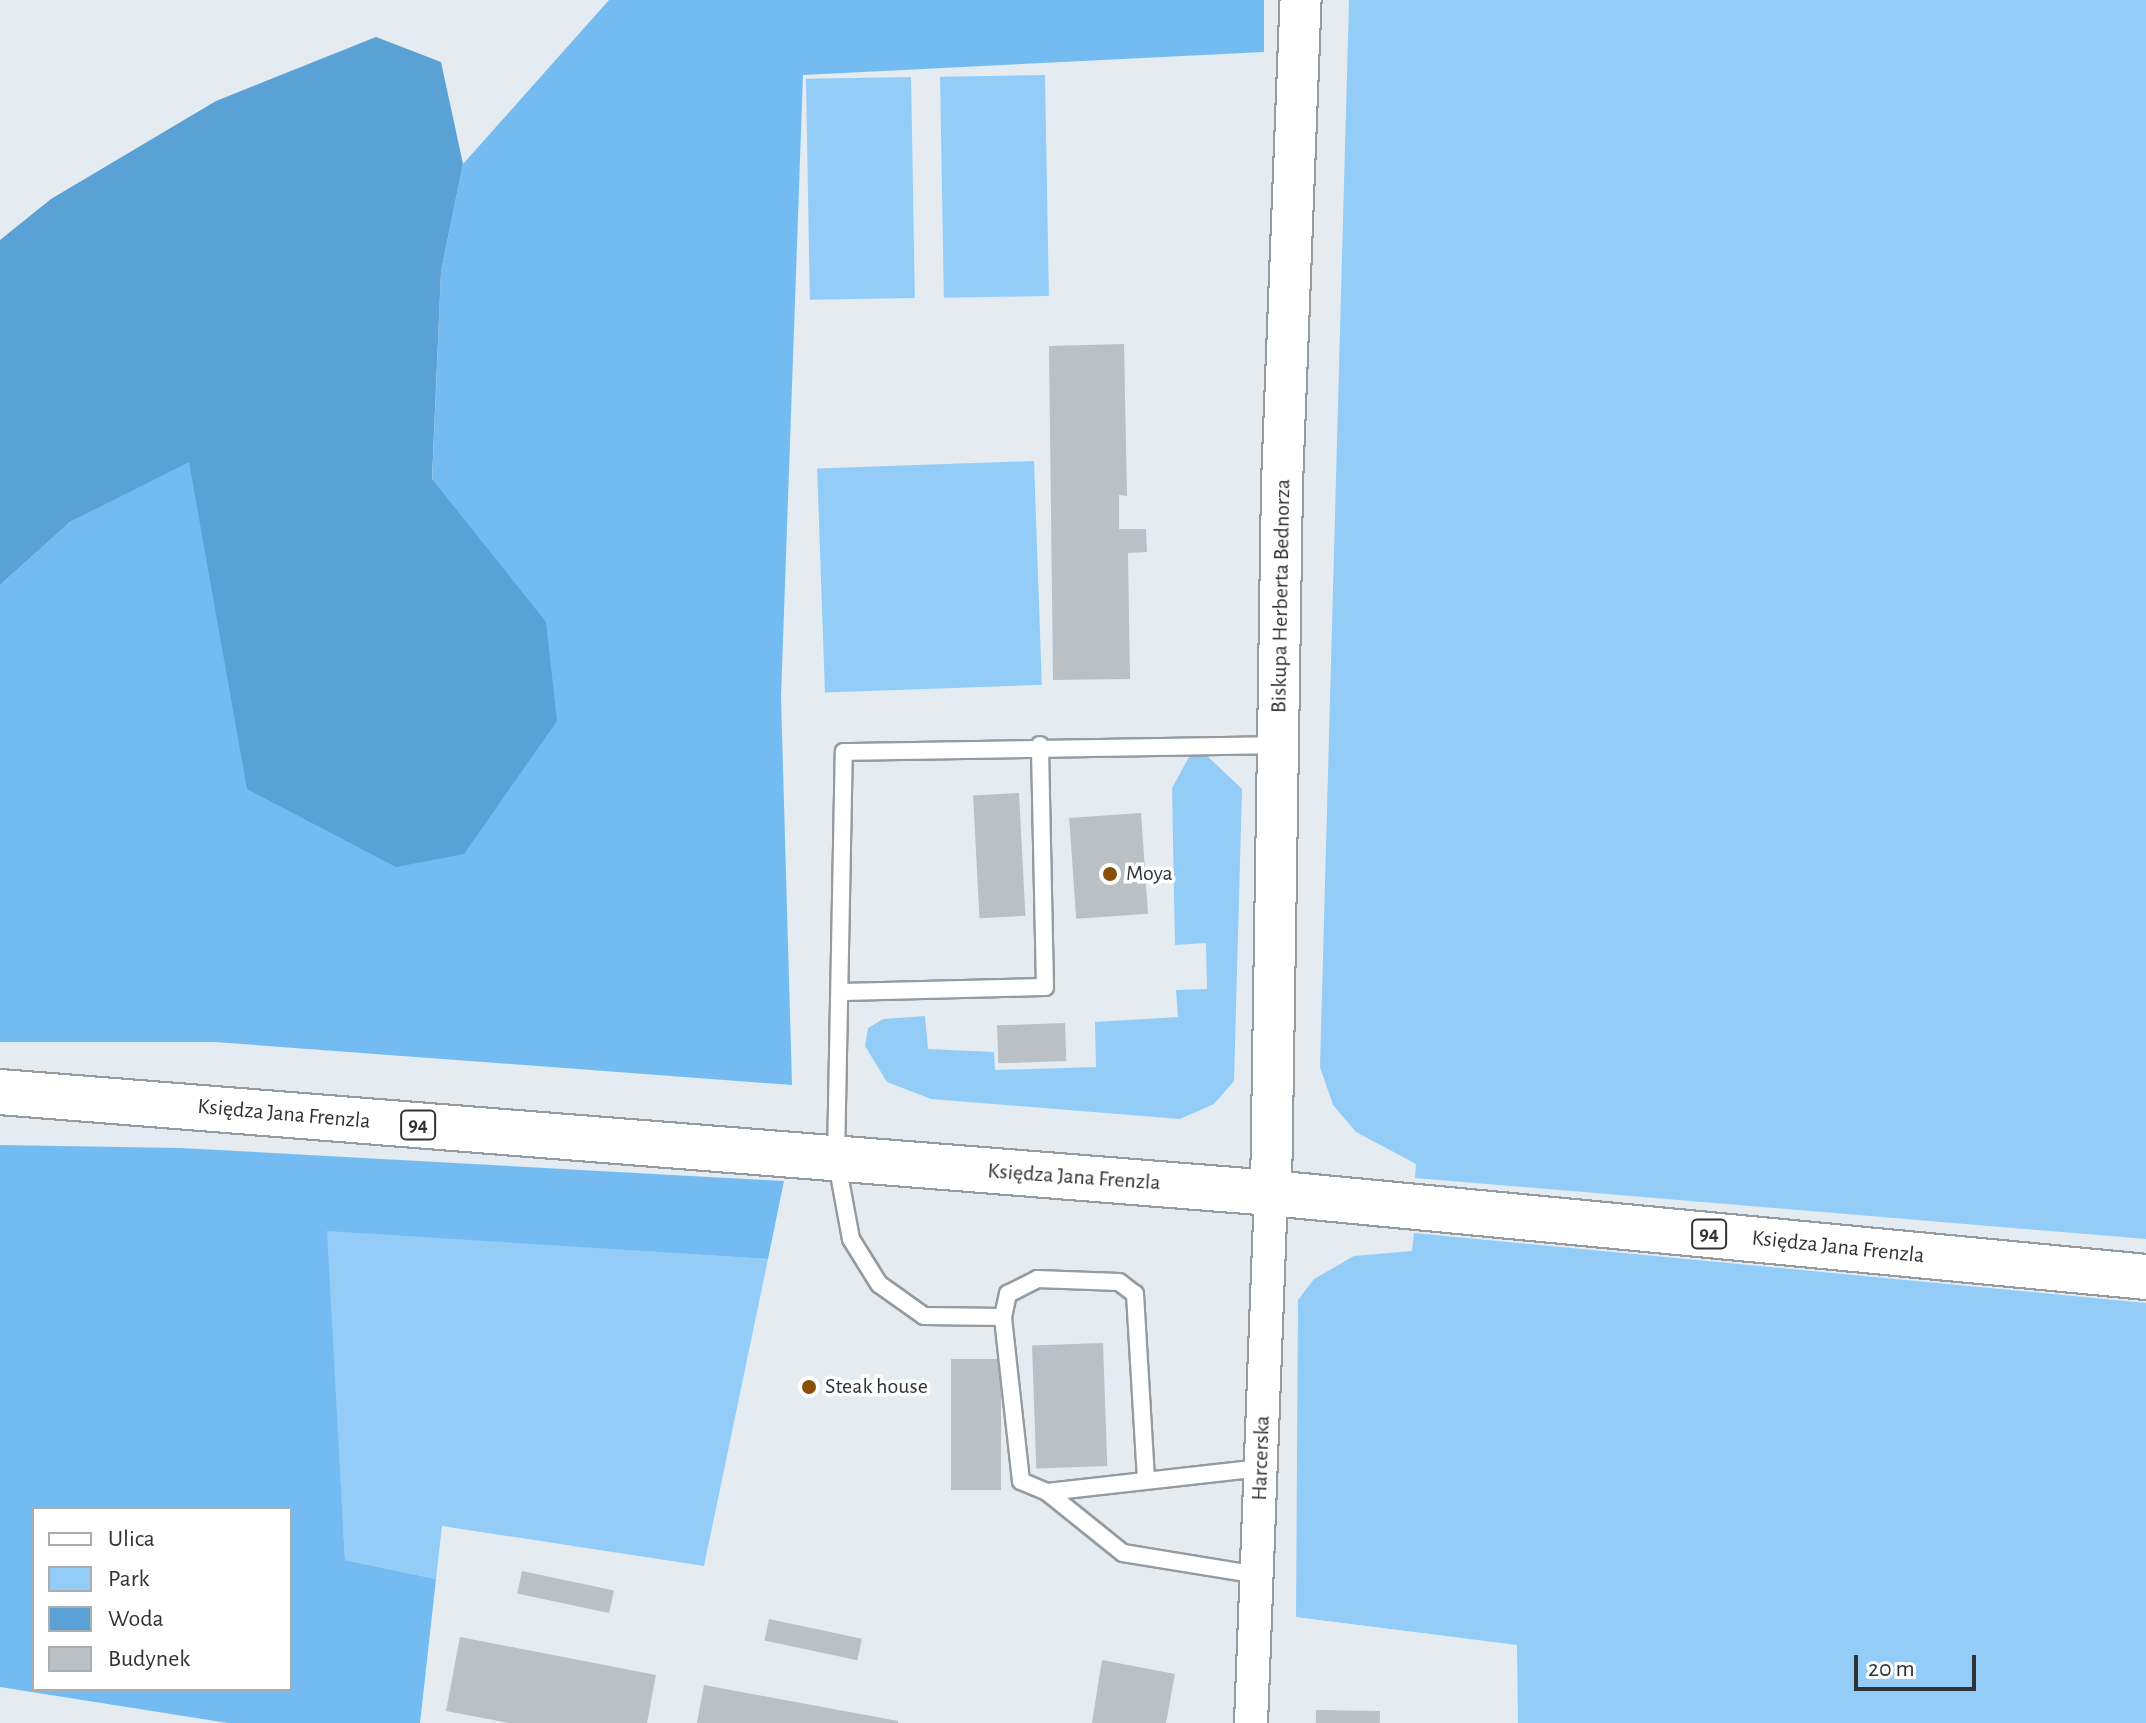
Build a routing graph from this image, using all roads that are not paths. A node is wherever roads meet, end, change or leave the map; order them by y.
1 (1301, 0) edge
2 (1040, 745) junction
3 (1279, 745) junction
4 (841, 992) junction
5 (0, 1092) edge
6 (836, 1158) junction
7 (1271, 1193) junction
8 (2146, 1277) edge
9 (1003, 1317) junction
10 (1261, 1468) junction
11 (1146, 1479) junction
12 (1047, 1492) junction
13 (1257, 1575) junction
14 (1251, 1723) edge

1 - 3 street, Biskupa Herberta Bednorza
2 - 3 lane
2 - 4 lane
2 - 4 lane
3 - 7 street, Biskupa Herberta Bednorza
4 - 6 lane
5 - 6 main road, Księdza Jana Frenzla / 94
6 - 7 main road, Księdza Jana Frenzla / 94
6 - 9 lane
7 - 8 main road, Księdza Jana Frenzla / 94
7 - 10 street, Harcerska
9 - 11 lane
9 - 12 lane
10 - 11 lane
10 - 13 street, Harcerska
11 - 12 lane
12 - 13 lane
13 - 14 street, Harcerska

